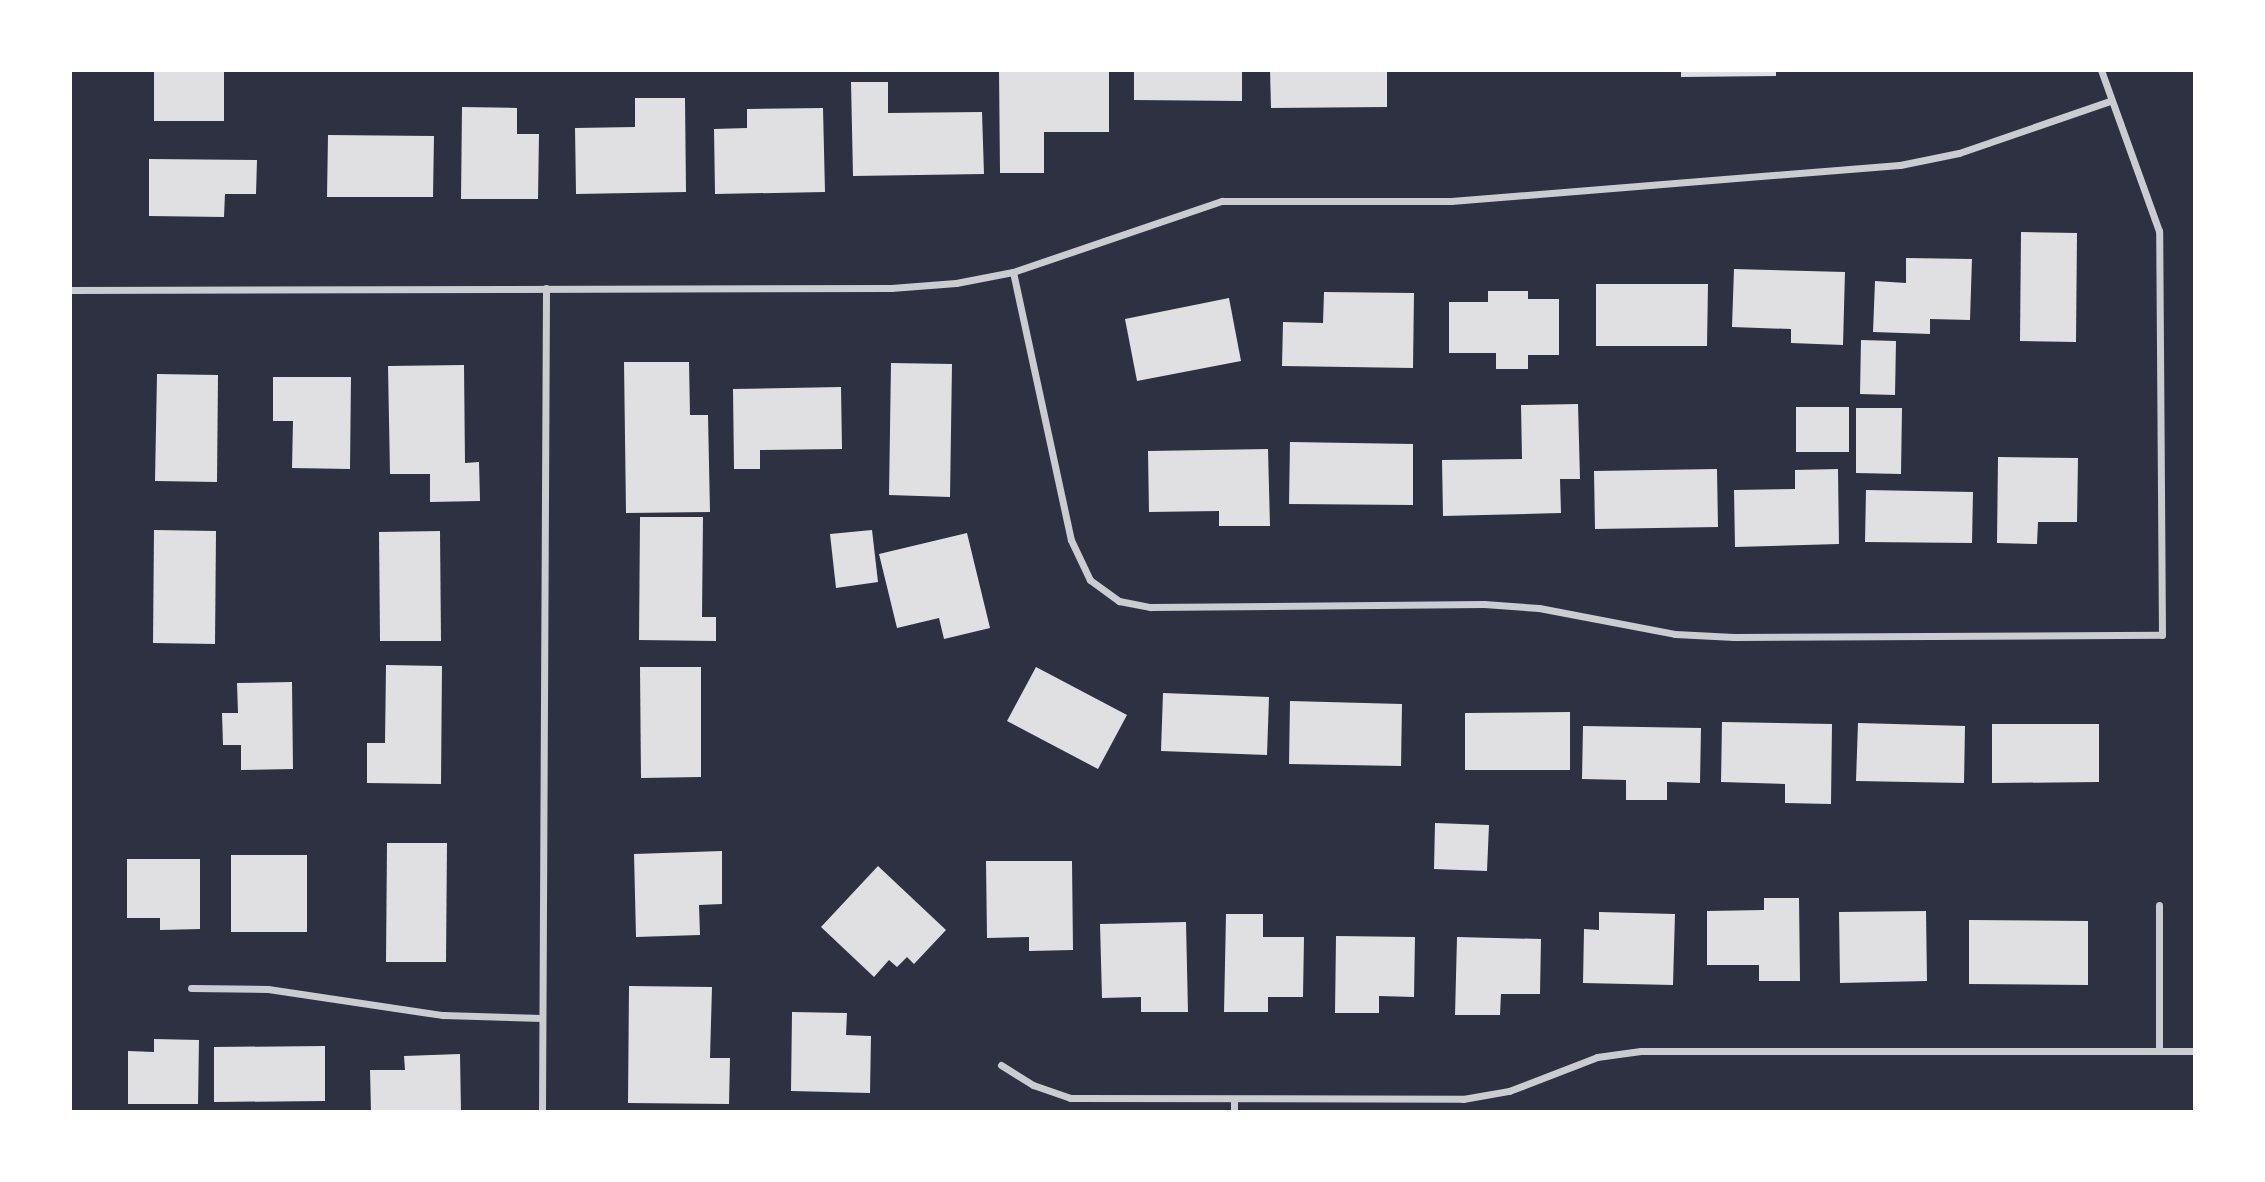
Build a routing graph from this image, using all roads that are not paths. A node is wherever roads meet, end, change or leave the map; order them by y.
1 (2101, 70) edge
2 (2110, 101) junction
3 (1013, 272) junction
4 (546, 288) junction
5 (70, 290) edge
6 (2159, 905) dead end
7 (191, 988) dead end
8 (542, 1018) junction
9 (2159, 1051) junction
10 (2195, 1051) edge
11 (1002, 1065) dead end
12 (1234, 1099) junction
13 (542, 1112) edge
14 (1234, 1112) edge

1 - 2 street
2 - 3 street
2 - 3 street
3 - 4 street
4 - 5 street
4 - 8 street
6 - 9 street
7 - 8 street
8 - 13 street
9 - 10 street
9 - 12 street
11 - 12 street
12 - 14 street

